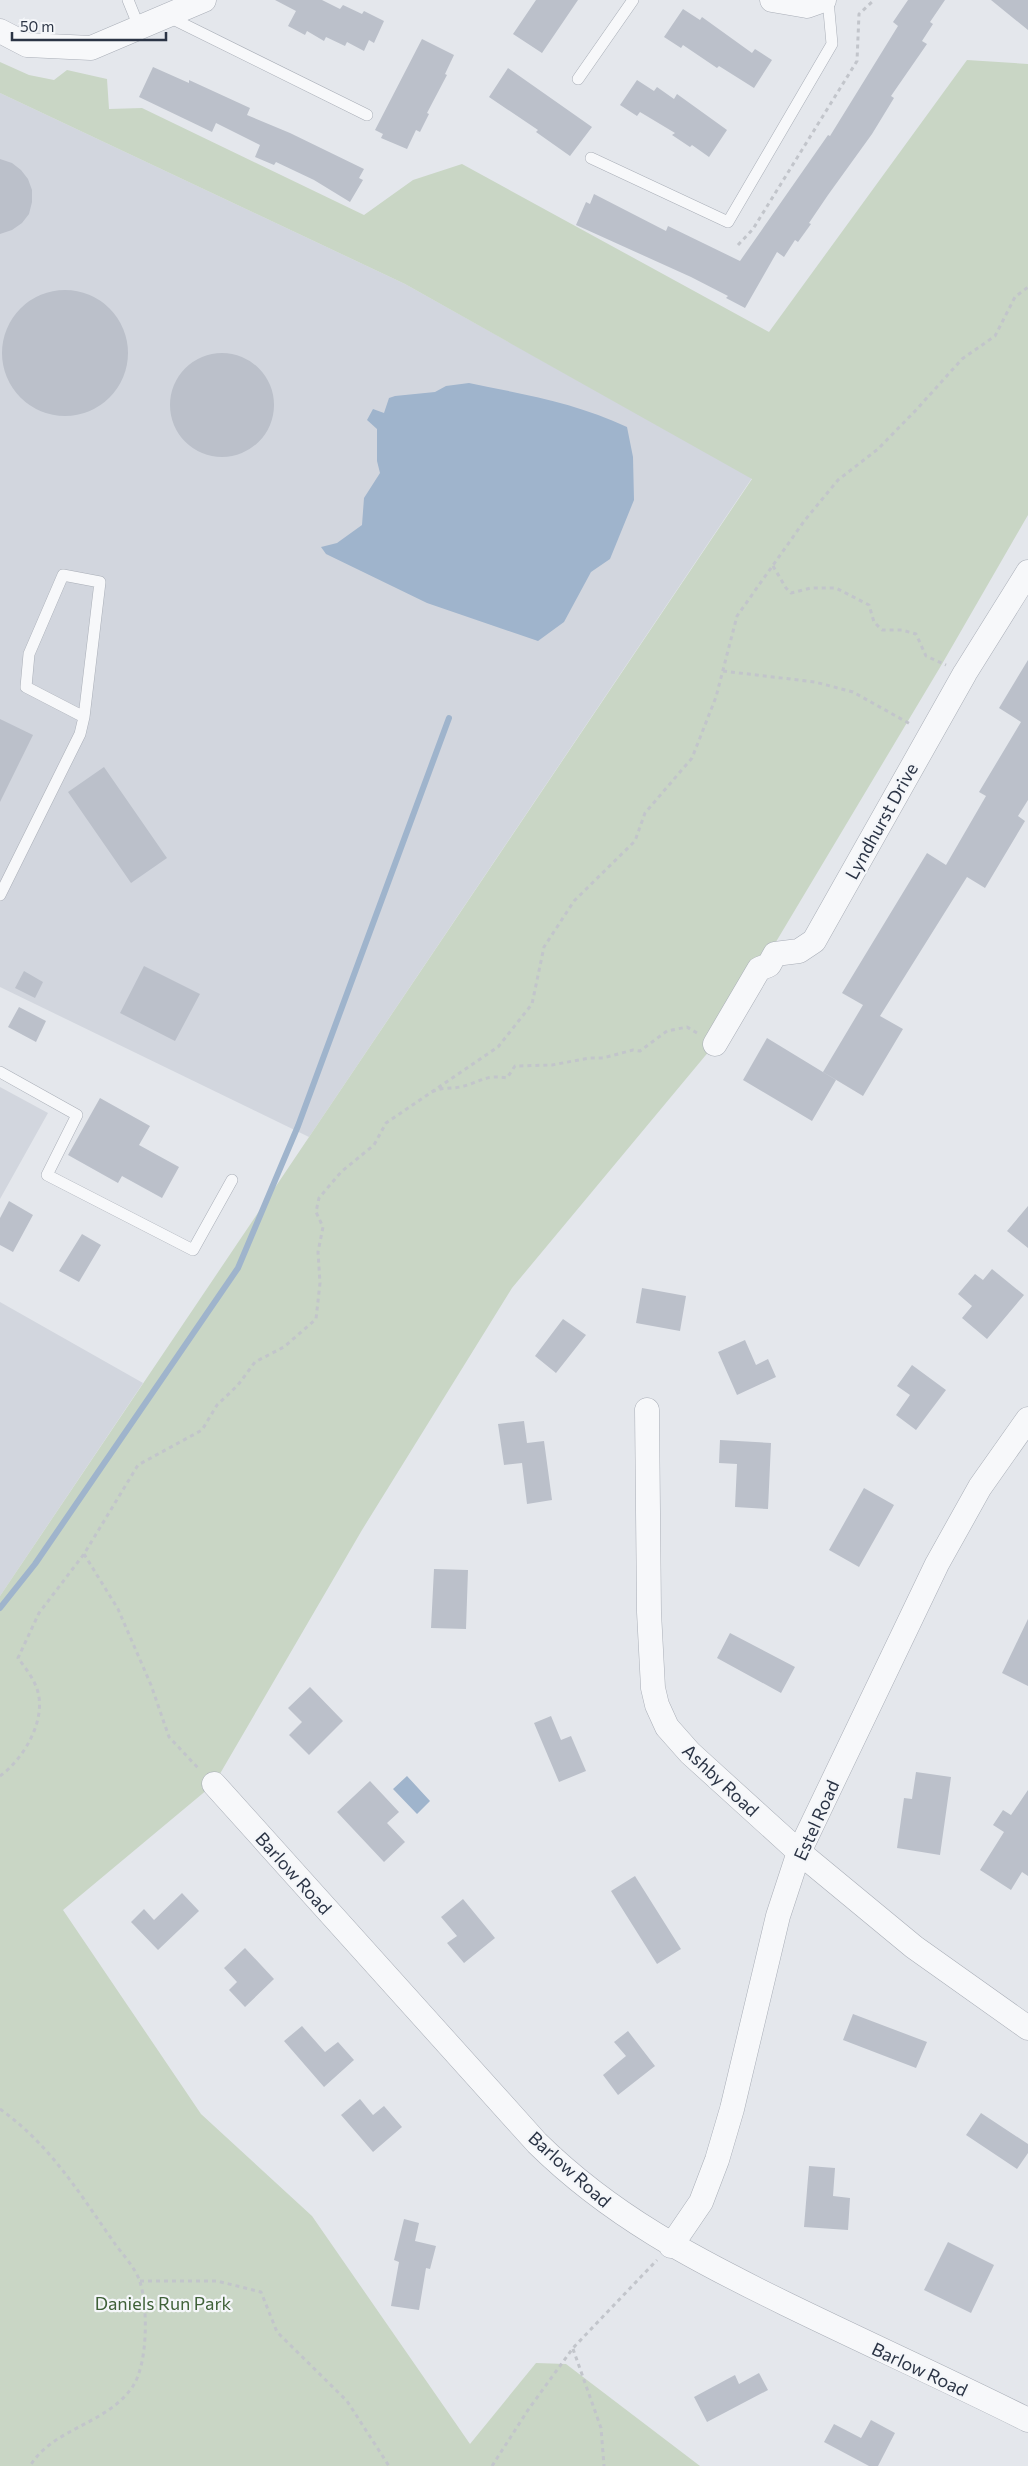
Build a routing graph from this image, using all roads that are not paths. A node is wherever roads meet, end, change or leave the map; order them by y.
1 (128, 0) edge
2 (204, 0) edge
3 (633, 0) edge
4 (772, 0) edge
5 (826, 0) edge
6 (167, 16) junction
7 (139, 27) junction
8 (0, 31) edge
9 (578, 79) dead end
10 (367, 115) dead end
11 (591, 158) dead end
12 (1028, 572) edge
13 (84, 717) junction
14 (0, 895) edge
15 (715, 1044) road end
16 (0, 1072) edge
17 (232, 1180) dead end
18 (647, 1410) dead end
19 (1028, 1419) edge
20 (214, 1784) road end
21 (800, 1852) junction
22 (1028, 2028) edge
23 (671, 2246) junction
24 (1028, 2420) edge

1 - 7 lane
2 - 6 street
3 - 9 lane
4 - 5 street
5 - 11 lane
6 - 7 street
6 - 10 lane
7 - 8 street
12 - 15 street, Lyndhurst Drive
13 - 13 lane
13 - 14 lane
16 - 17 lane
18 - 21 street, Ashby Road
19 - 21 street, Estel Road
20 - 23 street, Barlow Road
21 - 22 street, Ashby Road
21 - 23 street, Estel Road
23 - 24 street, Barlow Road

